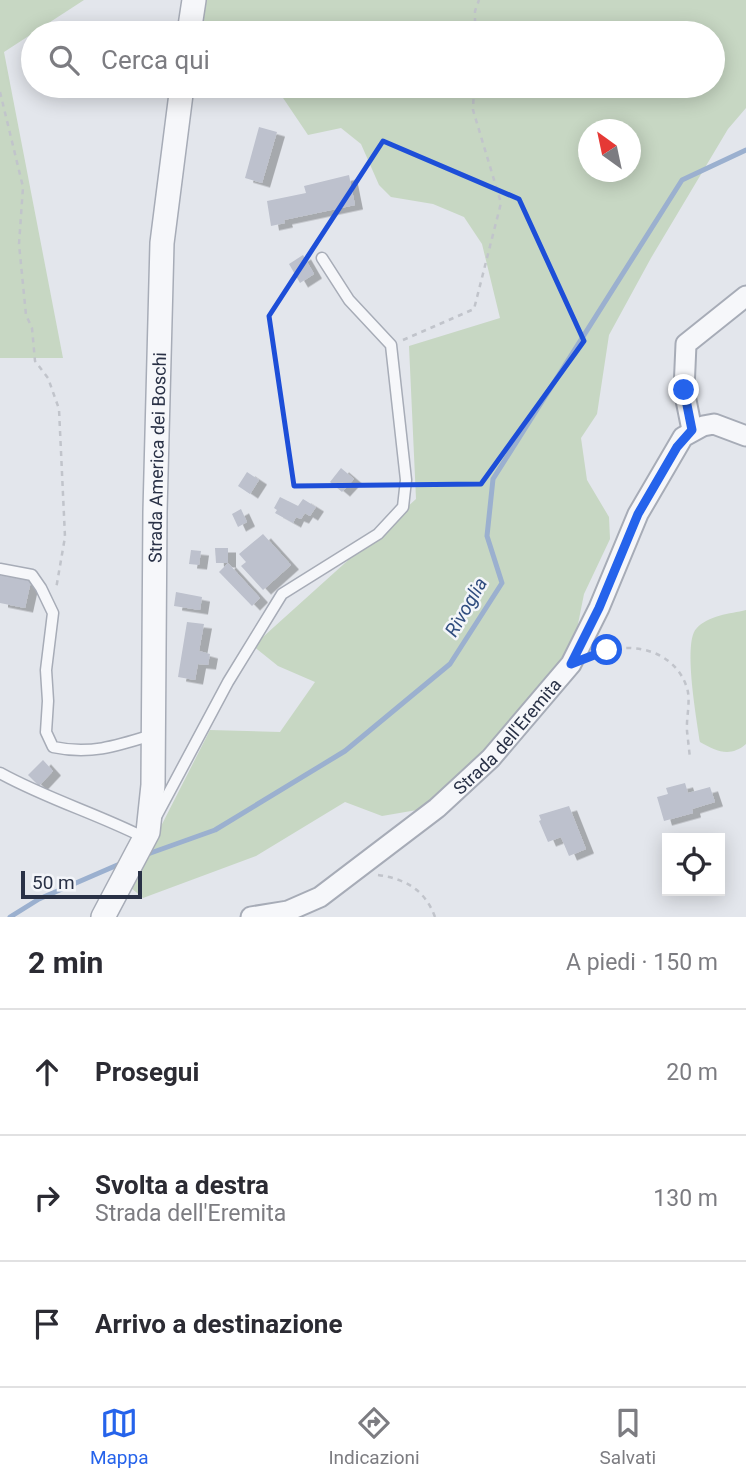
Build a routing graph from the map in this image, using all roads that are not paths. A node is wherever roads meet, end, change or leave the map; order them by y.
1 (194, 0) edge
2 (191, 21) edge
3 (180, 98) edge
4 (322, 258) dead end
5 (746, 296) edge
6 (692, 430) junction
7 (746, 436) edge
8 (0, 569) edge
9 (154, 735) junction
10 (0, 773) edge
11 (145, 839) junction
12 (103, 917) edge
13 (251, 917) edge

1 - 2 street
3 - 9 street, Strada America dei Boschi
4 - 11 lane, Strada America dei Boschi
5 - 6 street
6 - 7 street
6 - 13 street, Strada dell'Eremita
8 - 9 lane
9 - 11 street, Strada America dei Boschi
10 - 11 lane
11 - 12 street, Strada America dei Boschi

